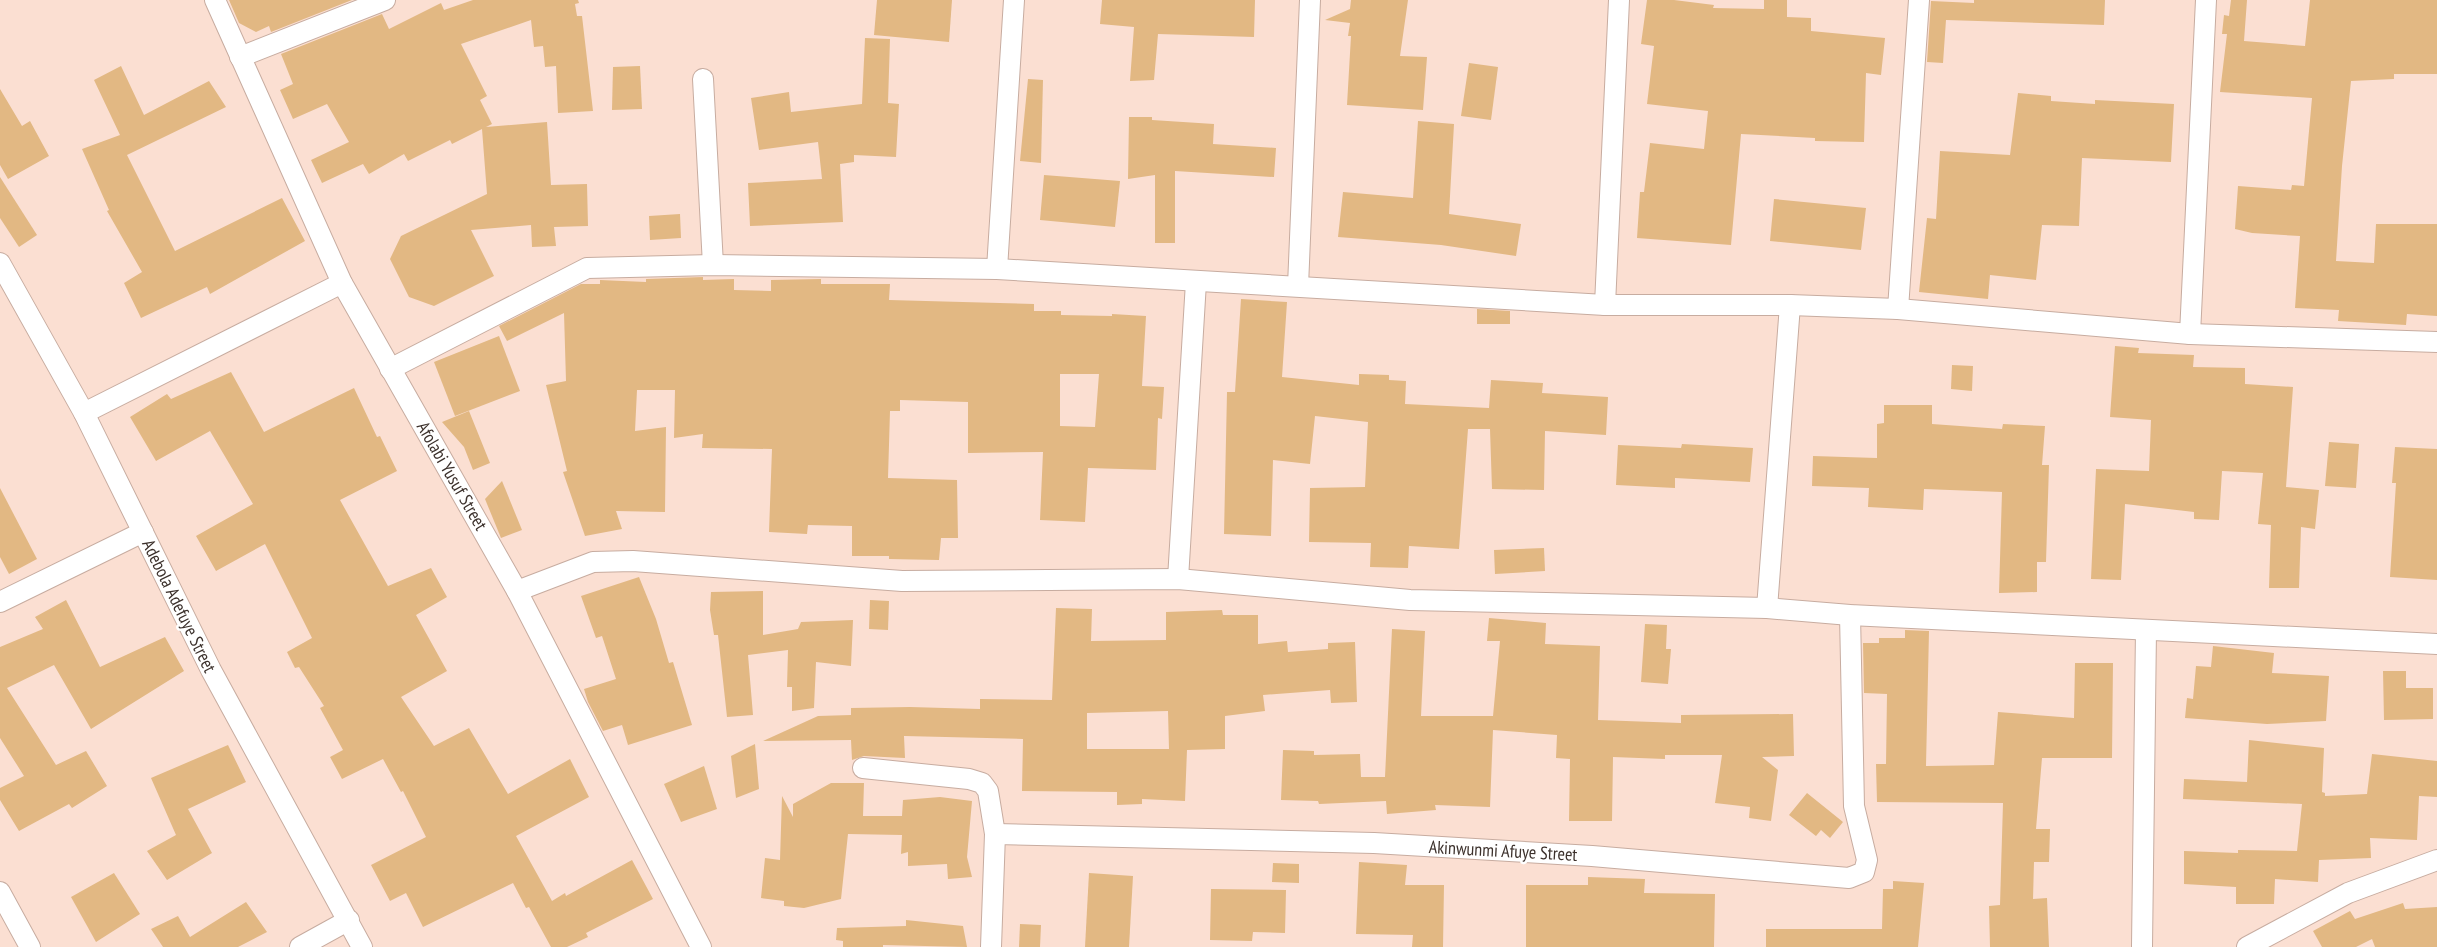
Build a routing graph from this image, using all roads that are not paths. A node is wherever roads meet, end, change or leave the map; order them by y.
1 (215, 0) edge
2 (386, 0) edge
3 (1014, 0) edge
4 (1310, 0) edge
5 (1619, 0) edge
6 (1919, 0) edge
7 (2206, 0) edge
8 (240, 57) junction
9 (703, 79) dead end
10 (0, 263) edge
11 (712, 265) junction
12 (997, 269) junction
13 (1196, 282) junction
14 (342, 283) junction
15 (1298, 286) junction
16 (1605, 305) junction
17 (1790, 305) junction
18 (1898, 309) junction
19 (2190, 334) junction
20 (2437, 342) edge
21 (390, 369) junction
22 (84, 412) junction
23 (143, 532) junction
24 (1178, 579) junction
25 (517, 591) junction
26 (0, 602) edge
27 (1767, 608) junction
28 (1850, 615) junction
29 (2146, 630) junction
30 (2437, 644) edge
31 (863, 768) dead end
32 (995, 834) junction
33 (2437, 860) edge
34 (0, 892) edge
35 (349, 920) junction
36 (30, 947) edge
37 (300, 947) edge
38 (362, 947) edge
39 (701, 947) edge
40 (991, 947) edge
41 (2142, 947) edge
42 (2247, 947) edge

1 - 8 street, Afolabi Yusuf Street
2 - 8 street
3 - 12 street
4 - 15 street
5 - 16 street
6 - 18 street
7 - 19 street
8 - 14 street, Afolabi Yusuf Street
9 - 11 street
10 - 22 street, Adebola Adefuye Street
11 - 12 street
11 - 21 street
12 - 13 street
13 - 15 street
13 - 24 street
14 - 21 street, Afolabi Yusuf Street
14 - 22 street
15 - 16 street
16 - 17 street
17 - 18 street
17 - 27 street
18 - 19 street
19 - 20 street
21 - 25 street, Afolabi Yusuf Street
22 - 23 street, Adebola Adefuye Street
23 - 26 street
23 - 35 street, Adebola Adefuye Street
24 - 25 street
24 - 27 street
25 - 39 street, Afolabi Yusuf Street
27 - 28 street
28 - 29 street
28 - 32 street, Akinwunmi Afuye Street
29 - 30 street
29 - 41 street
31 - 32 street
32 - 40 street
33 - 42 street
34 - 36 street
35 - 37 street
35 - 38 street, Adebola Adefuye Street

